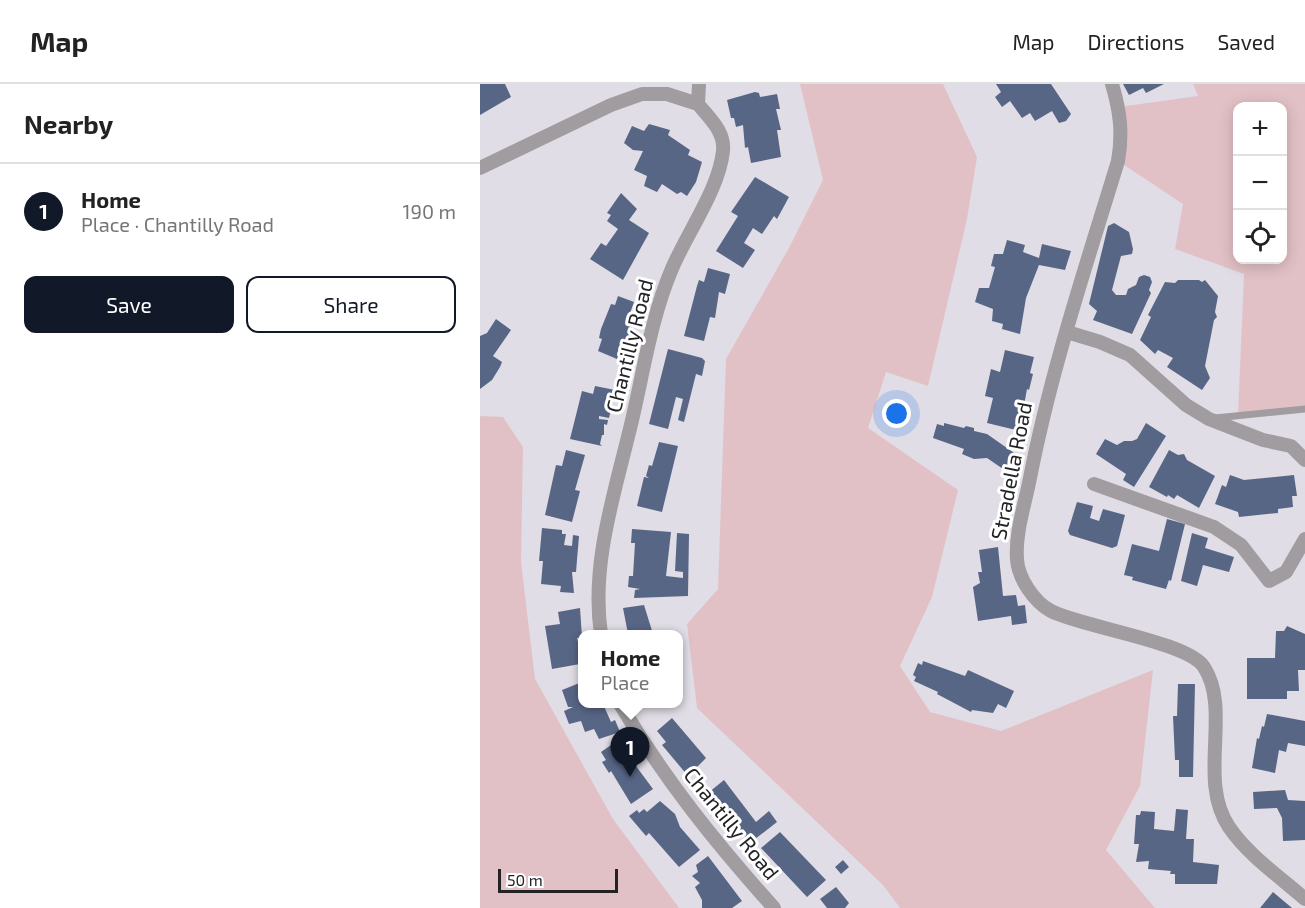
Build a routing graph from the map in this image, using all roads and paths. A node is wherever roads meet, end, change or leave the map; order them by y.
1 (699, 84) edge
2 (1112, 84) edge
3 (698, 104) junction
4 (480, 168) edge
5 (1066, 332) junction
6 (1305, 410) edge
7 (1209, 419) junction
8 (1305, 460) edge
9 (1094, 484) dead end
10 (1305, 538) edge
11 (600, 630) edge
12 (622, 708) edge
13 (1305, 899) edge
14 (774, 908) edge

1 - 3 street
2 - 5 street, Stradella Road
3 - 4 street
3 - 11 street, Chantilly Road
5 - 7 street
5 - 13 street, Stradella Road
6 - 7 lane
7 - 8 street
9 - 10 street
12 - 14 street, Chantilly Road

